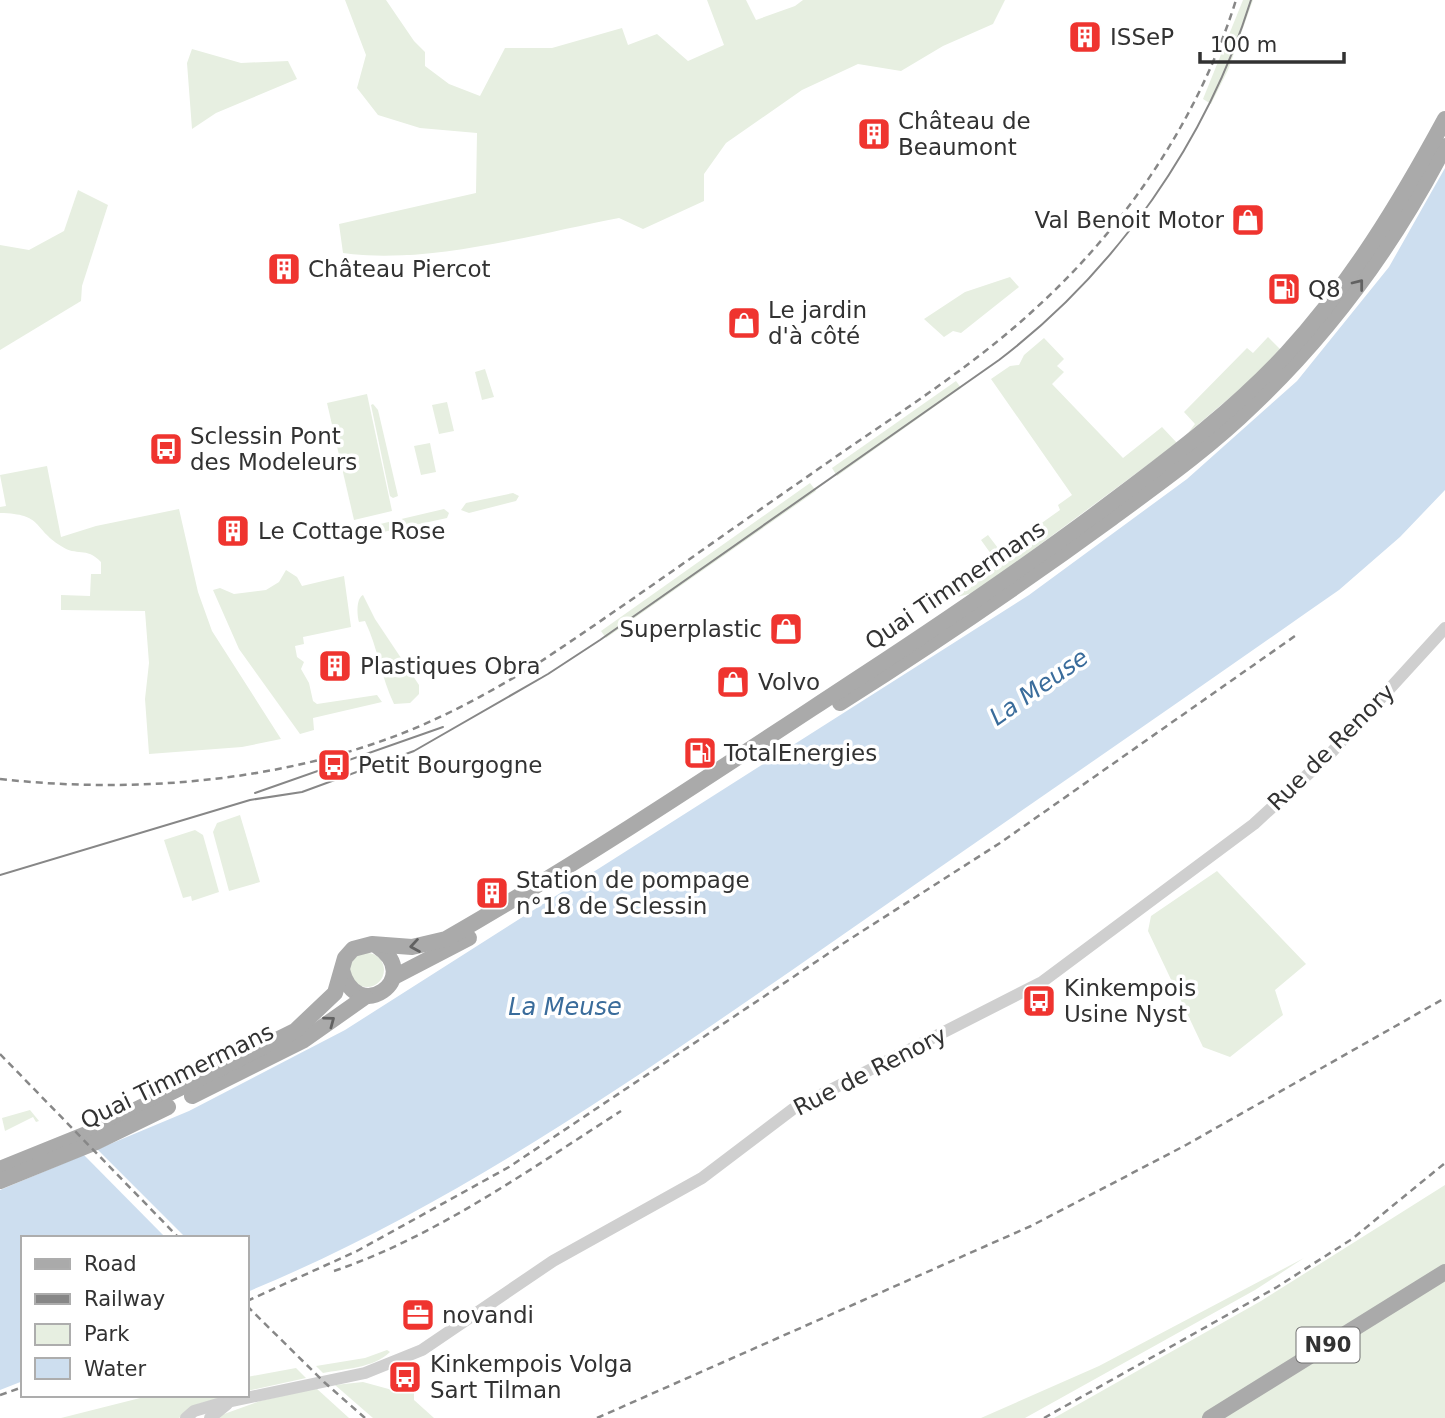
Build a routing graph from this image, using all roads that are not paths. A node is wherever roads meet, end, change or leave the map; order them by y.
1 (1445, 119) edge
2 (1445, 146) edge
3 (1445, 628) edge
4 (377, 946) junction
5 (342, 970) junction
6 (394, 977) junction
7 (365, 997) junction
8 (0, 1169) edge
9 (0, 1181) edge
10 (1445, 1272) edge
11 (228, 1404) junction
12 (186, 1418) edge
13 (210, 1418) edge
14 (1210, 1418) edge

1 -> 4 main road, Quai Timmermans
6 -> 2 main road, Quai Timmermans
3 - 11 street, Rue de Renory
4 - 5 main road
4 - 6 main road
5 - 7 main road
5 - 8 main road, Quai Timmermans
6 - 7 main road
9 -> 7 main road, Quai Timmermans
10 - 14 main road, N90
11 - 12 street, Rue de Renory
11 - 13 street, Rue de Renory

